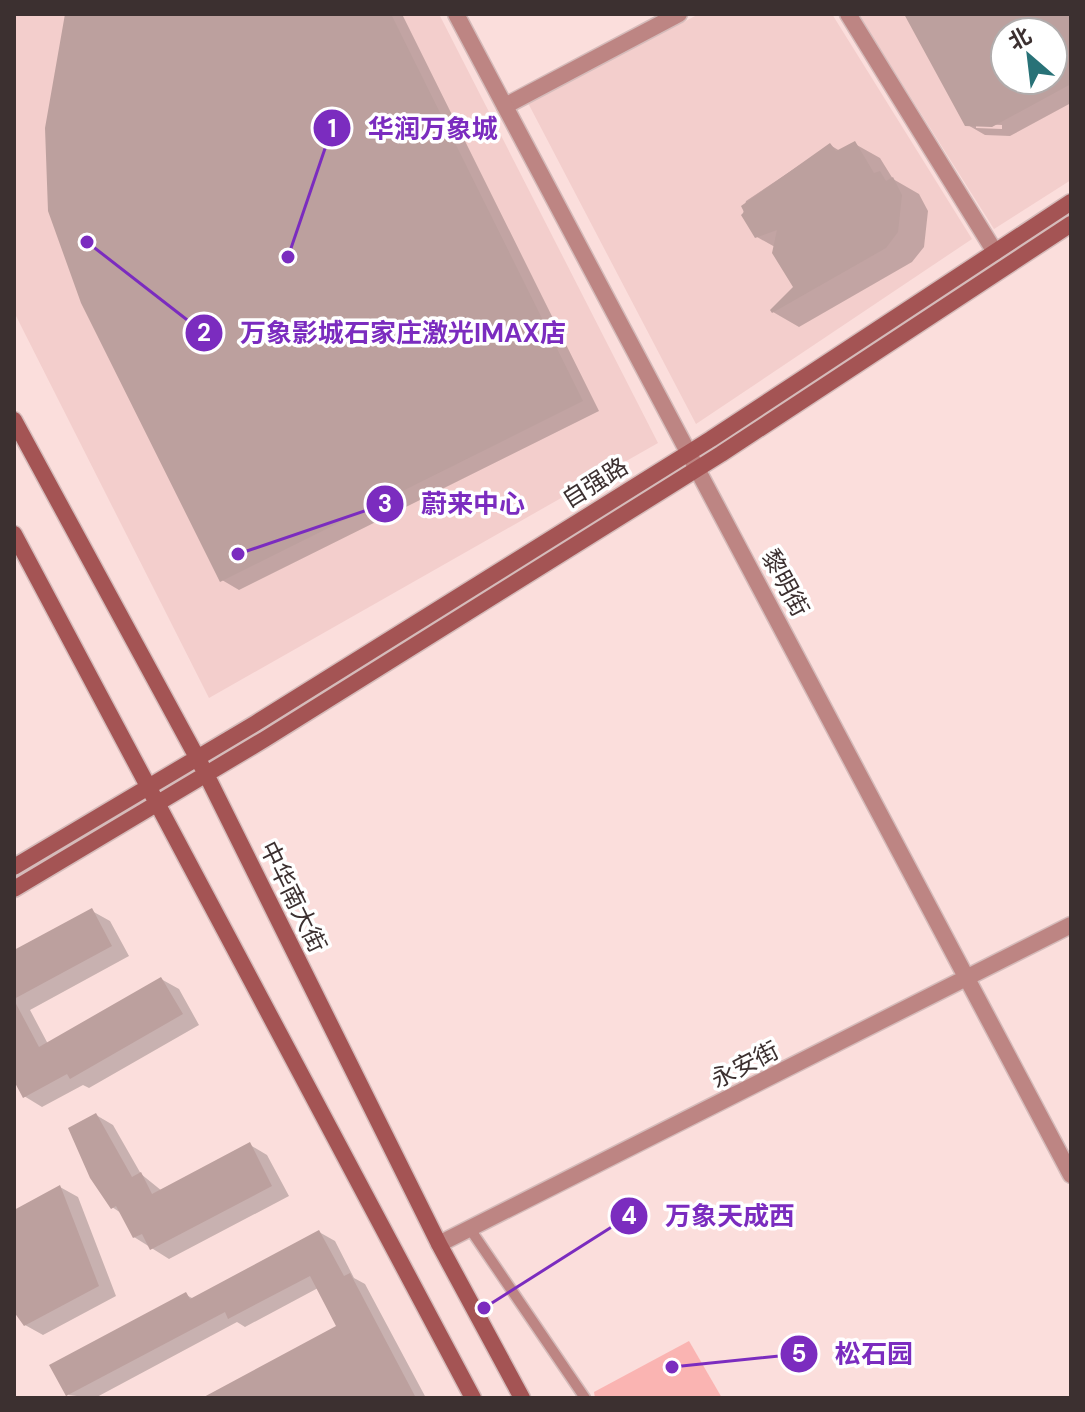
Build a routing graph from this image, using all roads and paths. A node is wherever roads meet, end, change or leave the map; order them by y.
1 (456, 14) edge
2 (679, 14) edge
3 (848, 14) edge
4 (505, 106) junction
5 (1071, 202) edge
6 (1071, 224) edge
7 (995, 252) junction
8 (14, 420) edge
9 (689, 453) junction
10 (697, 469) junction
11 (14, 534) edge
12 (196, 758) junction
13 (206, 774) junction
14 (148, 787) junction
15 (156, 804) junction
16 (14, 867) edge
17 (14, 889) edge
18 (1071, 925) edge
19 (968, 980) junction
20 (1071, 1175) edge
21 (470, 1229) junction
22 (439, 1244) junction
23 (473, 1398) edge
24 (522, 1398) edge
25 (585, 1398) edge

1 - 4 street, 黎明街
2 - 4 street
3 - 7 street
4 - 9 street, 黎明街
5 - 7 main road, 自强路
6 - 10 main road, 自强路
7 - 9 main road, 自强路
8 - 12 main road, 中华南大街
9 - 10 street, 黎明街
9 - 12 main road, 自强路
10 - 13 main road, 自强路
10 - 19 street, 黎明街
11 - 14 main road
12 - 13 main road, 中华南大街
12 - 14 main road, 自强路
13 - 15 main road, 自强路
13 - 22 main road, 中华南大街
14 - 15 main road
14 - 16 main road, 自强路
15 - 17 main road, 自强路
15 - 23 main road
18 - 19 street, 永安街
19 - 20 street, 黎明街
19 - 21 street, 永安街
21 - 22 street, 永安街
21 - 25 lane
22 - 24 main road, 中华南大街

